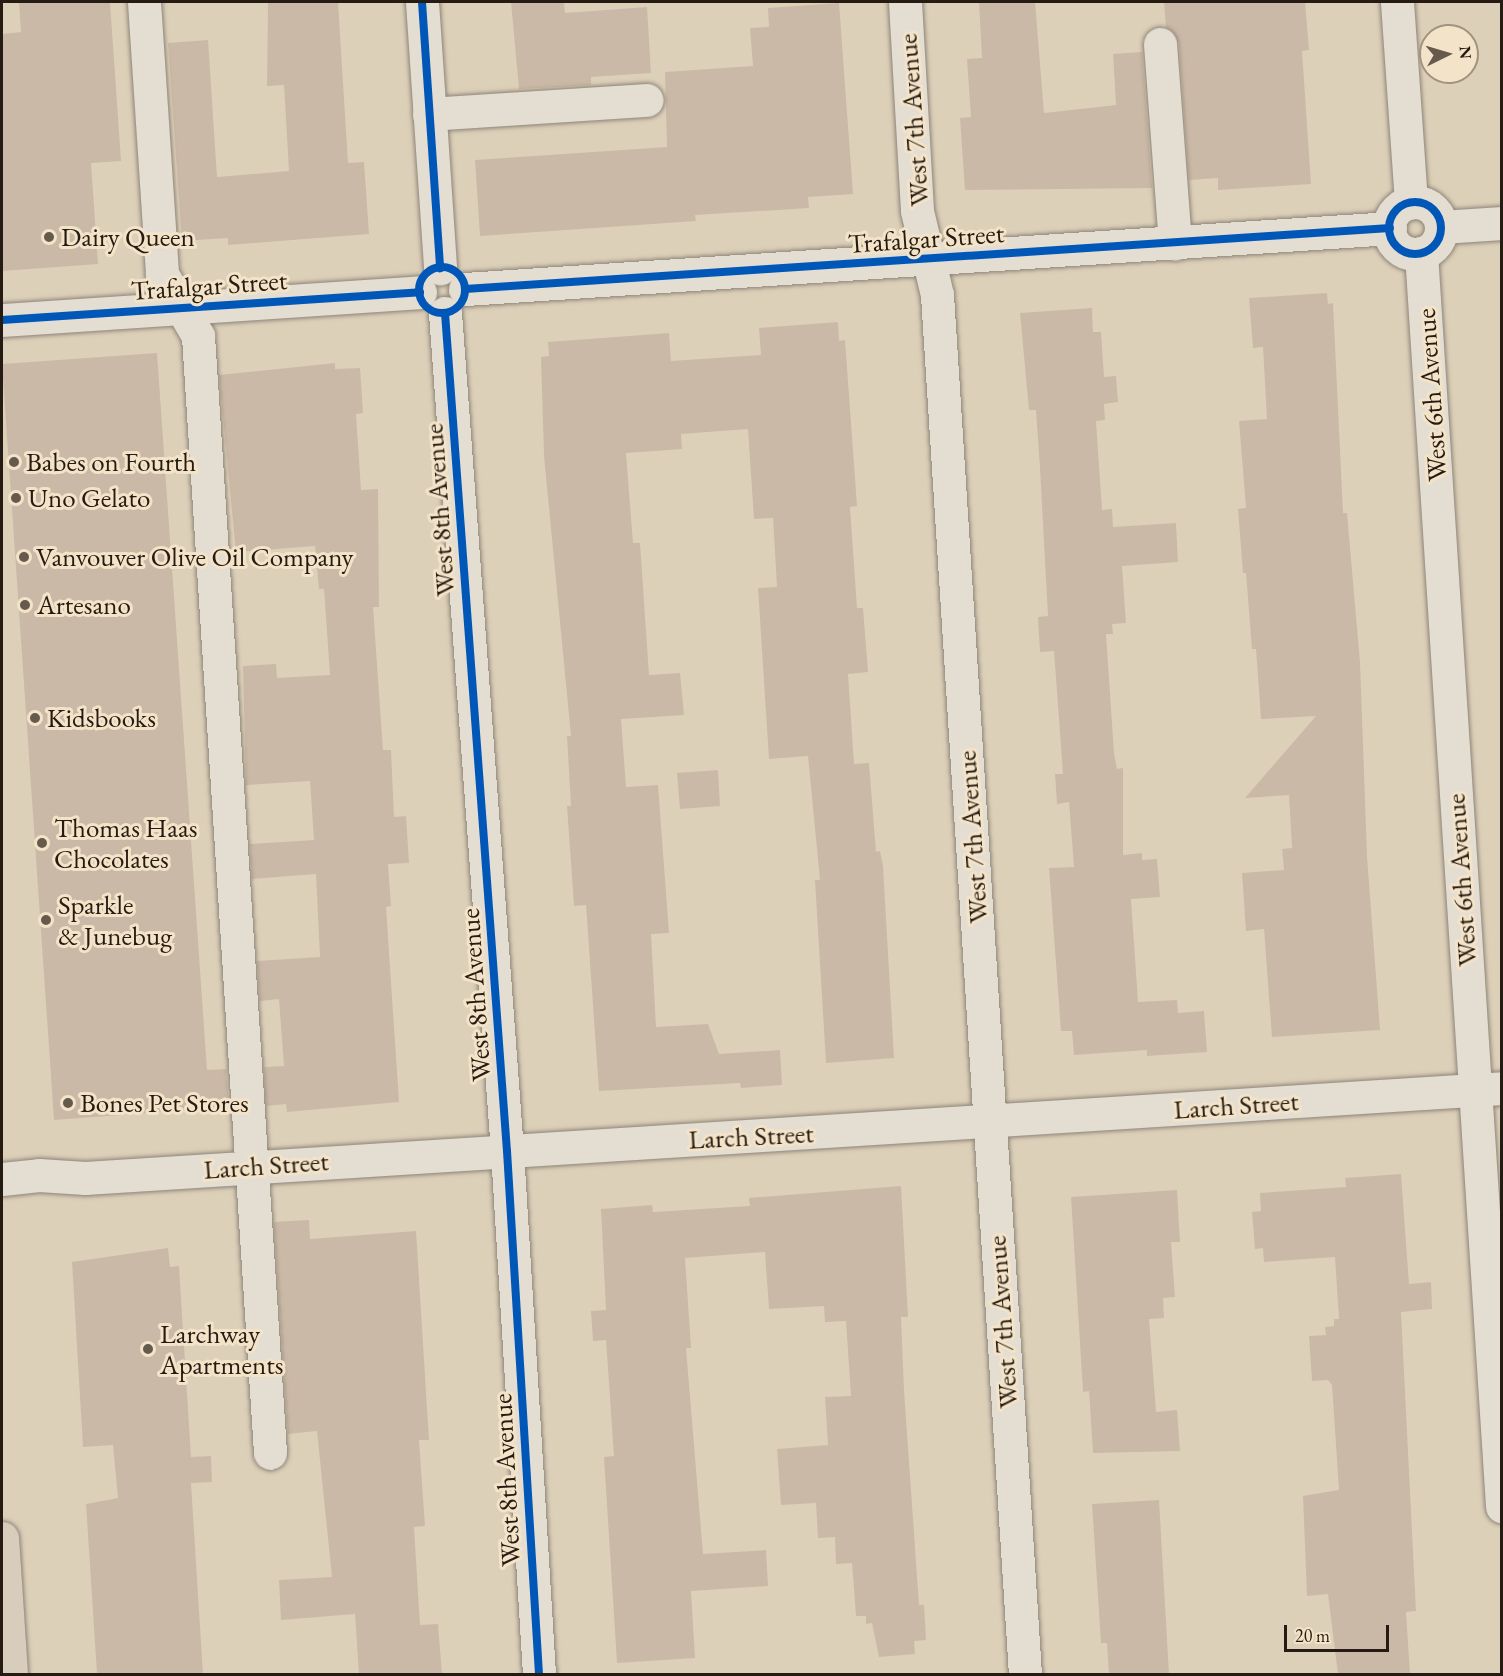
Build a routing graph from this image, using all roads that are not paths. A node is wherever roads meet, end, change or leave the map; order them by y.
1 (144, 2) edge
2 (422, 2) edge
3 (905, 2) edge
4 (1397, 2) edge
5 (1160, 44) dead end
6 (647, 100) dead end
7 (429, 114) junction
8 (1411, 202) junction
9 (1502, 223) edge
10 (1441, 227) junction
11 (1390, 228) junction
12 (1175, 243) junction
13 (1421, 253) junction
14 (929, 259) junction
15 (430, 280) junction
16 (455, 301) junction
17 (182, 308) junction
18 (2, 320) edge
19 (1488, 1089) edge
20 (990, 1120) junction
21 (507, 1150) junction
22 (252, 1166) junction
23 (2, 1179) edge
24 (270, 1453) dead end
25 (1502, 1506) edge
26 (2, 1538) edge
27 (11, 1674) edge
28 (539, 1674) edge
29 (1024, 1674) edge

1 - 17 street
2 - 7 street
3 - 14 street, West 7th Avenue
4 - 8 street
5 - 12 street
6 - 7 street
7 - 15 street
8 - 10 street
8 - 11 street
9 - 10 street
10 - 13 street
11 - 12 street, Trafalgar Street
11 - 13 street
12 - 14 street, Trafalgar Street
13 - 19 street, West 6th Avenue
14 - 16 street, Trafalgar Street
14 - 20 street, West 7th Avenue
15 - 16 street
15 - 17 street, Trafalgar Street
16 - 21 street, West 8th Avenue
17 - 18 street, Trafalgar Street
17 - 22 street
19 - 20 street, Larch Street
19 - 25 street, West 6th Avenue
20 - 21 street, Larch Street
20 - 29 street, West 7th Avenue
21 - 22 street, Larch Street
21 - 28 street, West 8th Avenue
22 - 23 street, Larch Street
22 - 24 street
26 - 27 main road

